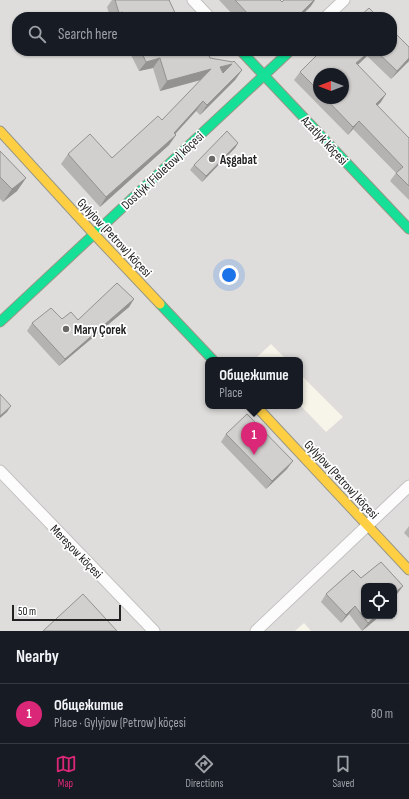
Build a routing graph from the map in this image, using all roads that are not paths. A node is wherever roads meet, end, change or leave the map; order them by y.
1 (193, 0) edge
2 (344, 0) edge
3 (204, 12) edge
4 (331, 12) edge
5 (246, 56) edge
6 (285, 56) edge
7 (264, 75) junction
8 (0, 131) edge
9 (409, 229) edge
10 (94, 234) junction
11 (0, 322) edge
12 (210, 357) edge
13 (259, 409) edge
14 (0, 471) edge
15 (409, 486) edge
16 (368, 525) junction
17 (409, 570) edge
18 (154, 631) edge
19 (256, 631) edge

1 - 3 street
2 - 4 street
5 - 7 street, Azatlyk köçesi
6 - 7 street, Dostlyk (Fioletow) köçesi
7 - 9 street, Azatlyk köçesi
7 - 10 street, Dostlyk (Fioletow) köçesi
8 - 10 street, Gylyjow (Petrow) köçesi
10 - 11 street, Dostlyk (Fioletow) köçesi
10 - 12 street, Gylyjow (Petrow) köçesi
13 - 16 street, Gylyjow (Petrow) köçesi
14 - 18 street, Mereşow köçesi
15 - 16 street
16 - 17 street, Gylyjow (Petrow) köçesi
16 - 19 street

